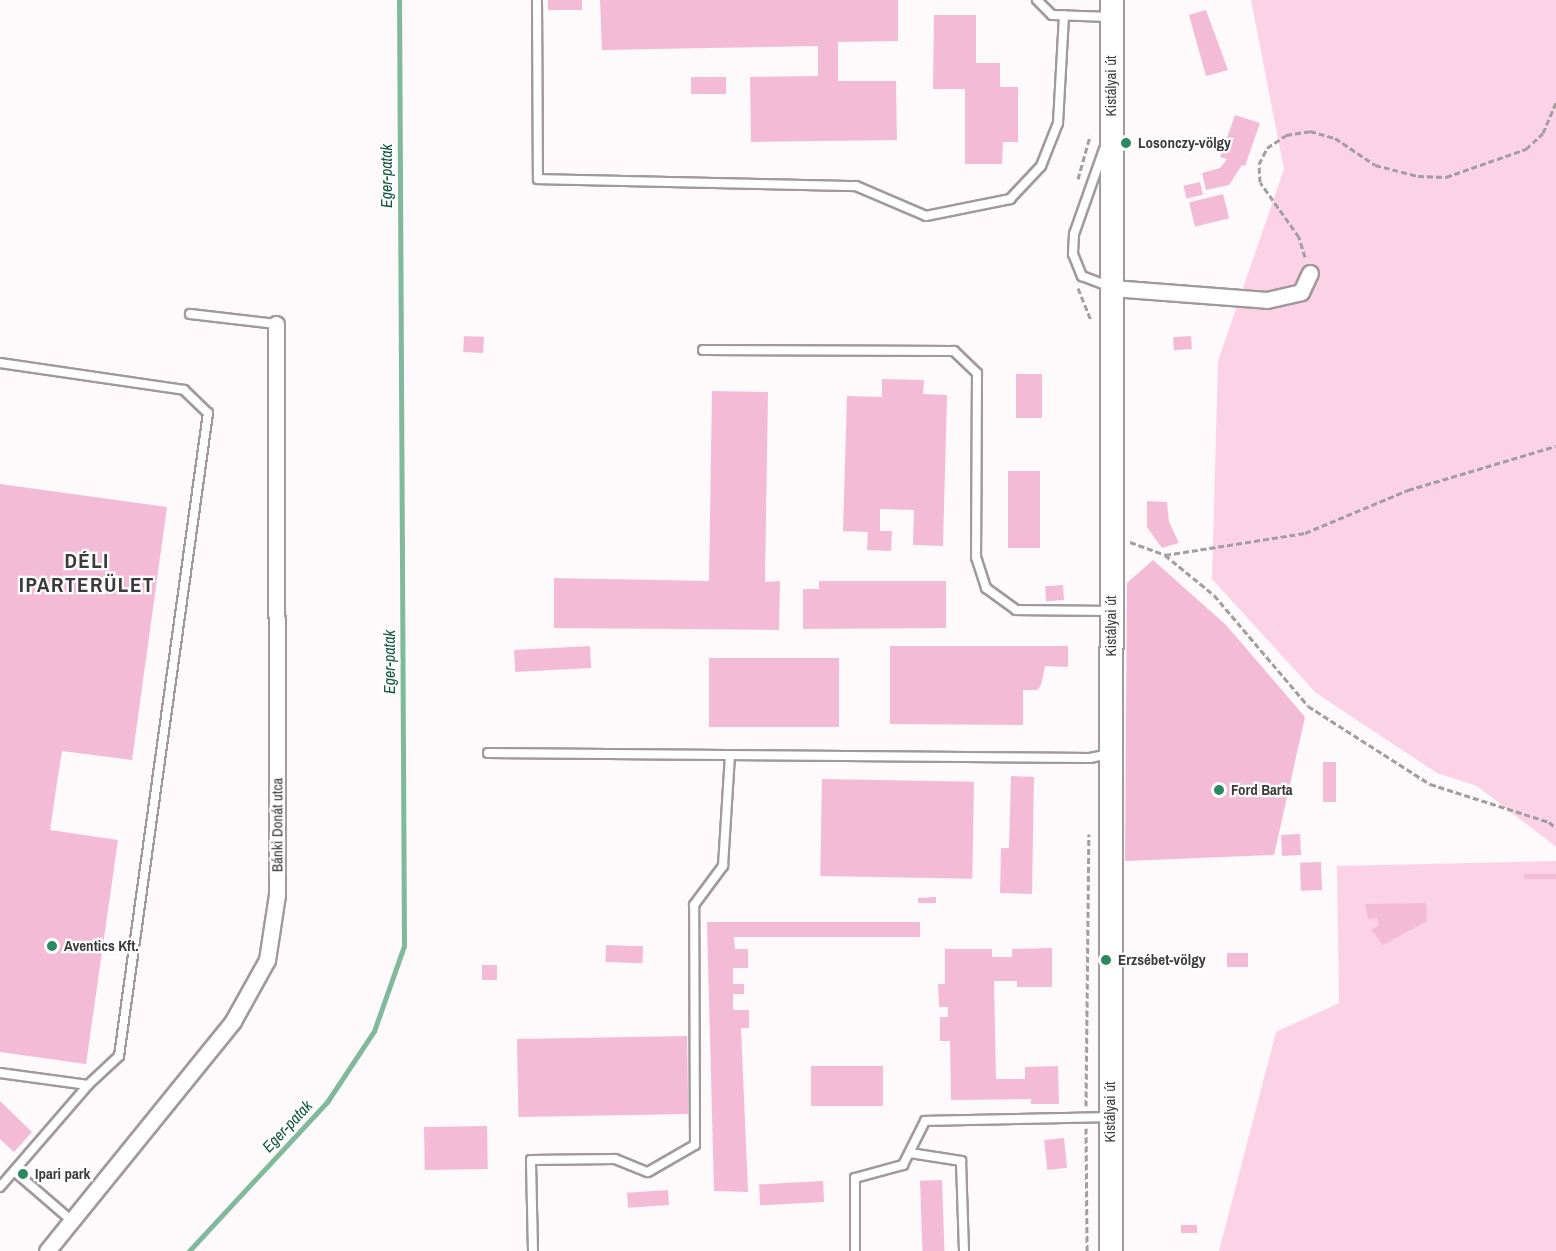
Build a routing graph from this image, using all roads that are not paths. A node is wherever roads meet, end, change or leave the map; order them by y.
1 (537, 0) edge
2 (1037, 0) edge
3 (1112, 8) edge
4 (1064, 15) junction
5 (1111, 130) junction
6 (1310, 273) road end
7 (1112, 288) junction
8 (190, 314) dead end
9 (276, 324) joint
10 (703, 350) dead end
11 (0, 363) edge
12 (1111, 611) junction
13 (488, 753) dead end
14 (730, 754) junction
15 (1111, 754) junction
16 (0, 1073) edge
17 (88, 1085) junction
18 (1110, 1118) junction
19 (910, 1153) junction
20 (14, 1171) junction
21 (0, 1187) edge
22 (72, 1221) junction
23 (47, 1251) edge
24 (533, 1251) edge
25 (855, 1251) edge
26 (964, 1251) edge
27 (1111, 1251) edge

1 - 4 lane
2 - 4 lane
3 - 4 lane
3 - 5 main road, Kistályai út
5 - 7 main road, Kistályai út
5 - 7 lane
6 - 7 street
7 - 12 main road, Kistályai út
8 - 9 lane
9 - 22 street, Bánki Donát utca
10 - 12 lane
11 - 17 lane
12 - 15 main road, Kistályai út
13 - 14 lane
14 - 15 lane
14 - 24 lane
15 - 18 main road, Kistályai út
16 - 17 lane
17 - 20 lane
18 - 19 lane
18 - 27 main road, Kistályai út
19 - 25 lane
19 - 26 lane
20 - 21 lane
20 - 22 lane
22 - 23 street, Bánki Donát utca

